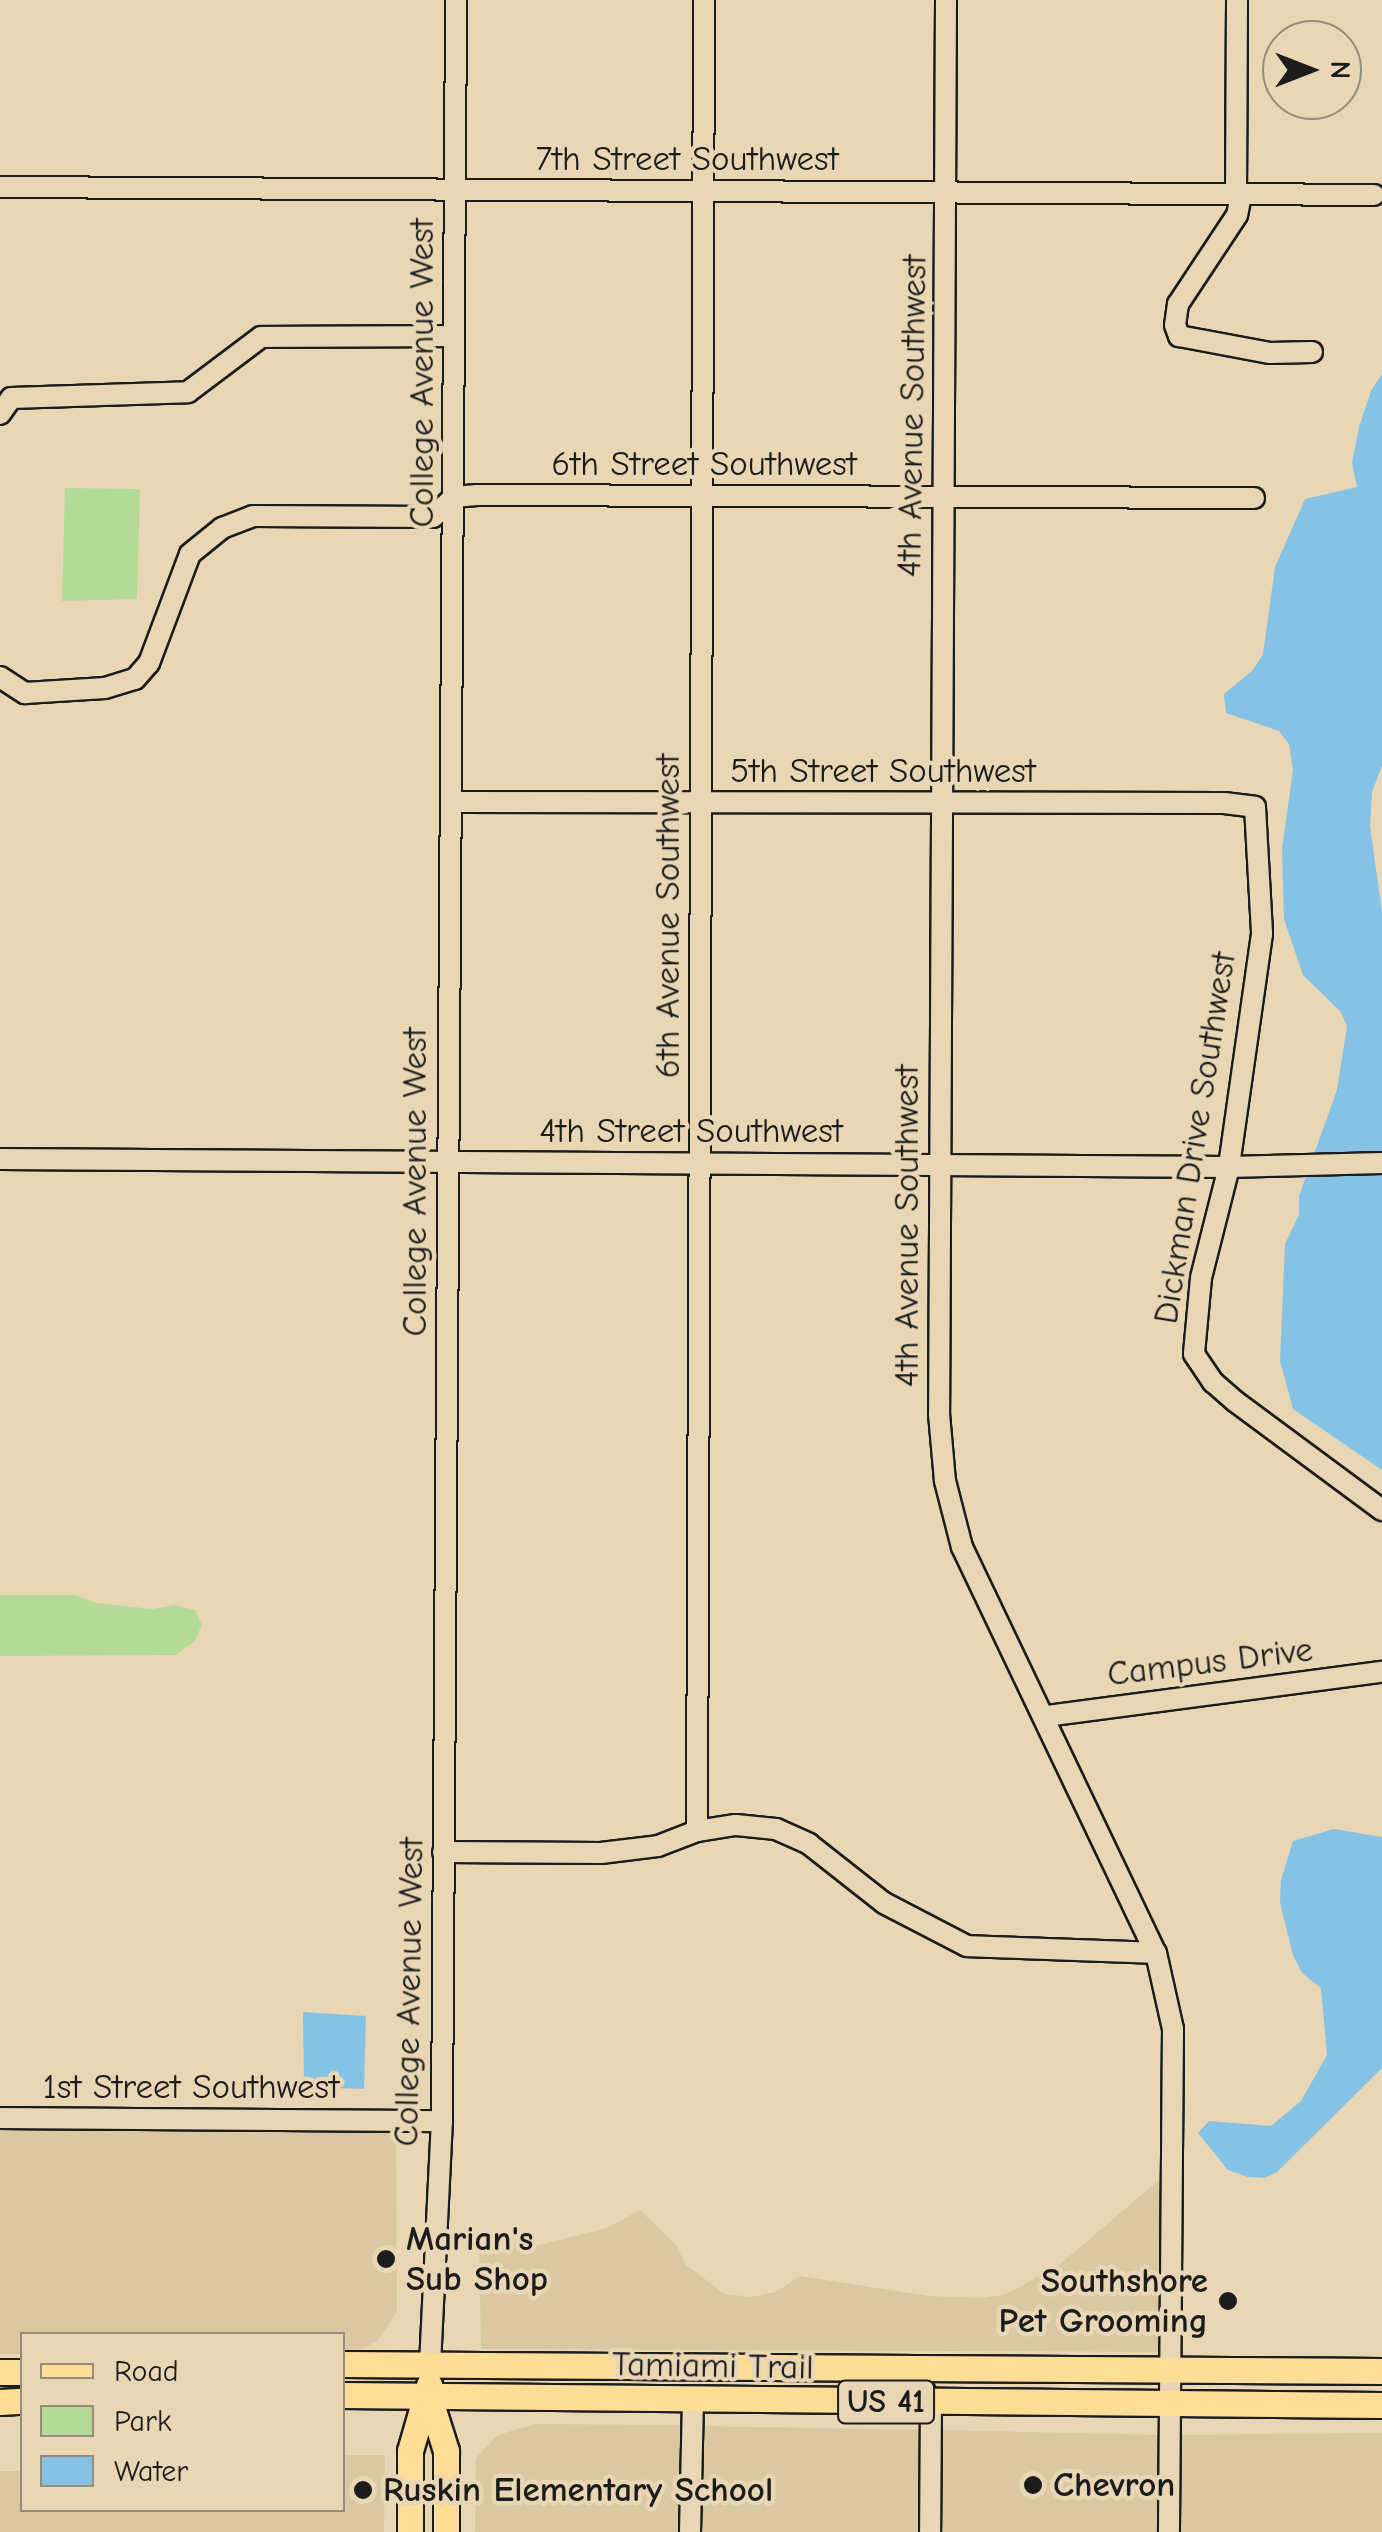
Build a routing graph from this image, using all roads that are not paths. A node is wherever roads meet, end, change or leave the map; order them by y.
1 (456, 0) edge
2 (704, 0) edge
3 (946, 0) edge
4 (1237, 0) edge
5 (0, 187) edge
6 (454, 190) junction
7 (702, 192) junction
8 (946, 194) junction
9 (1374, 194) dead end
10 (1238, 195) junction
11 (454, 336) junction
12 (1312, 352) dead end
13 (0, 414) edge
14 (454, 497) junction
15 (702, 497) junction
16 (943, 498) junction
17 (1254, 498) dead end
18 (0, 677) edge
19 (450, 802) junction
20 (702, 803) junction
21 (942, 804) junction
22 (1254, 807) joint
23 (0, 1159) edge
24 (448, 1162) junction
25 (700, 1163) junction
26 (1382, 1163) edge
27 (940, 1164) junction
28 (1229, 1167) junction
29 (1382, 1510) edge
30 (1382, 1672) edge
31 (1046, 1716) junction
32 (697, 1831) junction
33 (444, 1852) junction
34 (1156, 1953) junction
35 (0, 2118) edge
36 (442, 2121) junction
37 (345, 2364) edge
38 (430, 2365) junction
39 (730, 2367) junction
40 (910, 2368) junction
41 (1170, 2368) junction
42 (1382, 2371) edge
43 (345, 2395) edge
44 (429, 2397) junction
45 (692, 2402) junction
46 (931, 2402) junction
47 (1170, 2404) junction
48 (1382, 2406) edge
49 (410, 2532) edge
50 (446, 2532) edge
51 (690, 2532) edge
52 (930, 2532) edge
53 (1169, 2532) edge

1 - 6 street, College Avenue West
2 - 7 street, 6th Avenue Southwest
3 - 8 street, 4th Avenue Southwest
4 - 10 street
5 - 6 street, 7th Street Southwest
6 - 7 street, 7th Street Southwest
6 - 11 street, College Avenue West
7 - 8 street, 7th Street Southwest
7 - 15 street, 6th Avenue Southwest
8 - 10 street, 7th Street Southwest
8 - 16 street, 4th Avenue Southwest
9 - 10 street, 7th Street Southwest
10 - 12 street
11 - 13 street
11 - 14 street, College Avenue West
14 - 15 street, 6th Street Southwest
14 - 18 street
14 - 19 street, College Avenue West
15 - 16 street, 6th Street Southwest
15 - 20 street, 6th Avenue Southwest
16 - 17 street, 6th Street Southwest
16 - 21 street, 4th Avenue Southwest
19 - 20 street, 5th Street Southwest
19 - 24 street, College Avenue West
20 - 21 street, 5th Street Southwest
20 - 25 street, 6th Avenue Southwest
21 - 22 street, 5th Street Southwest
21 - 27 street, 4th Avenue Southwest
22 - 28 street, Dickman Drive Southwest
23 - 24 street, 4th Street Southwest
24 - 25 street, 4th Street Southwest
24 - 33 street, College Avenue West
25 - 27 street, 4th Street Southwest
25 - 32 street, 6th Avenue Southwest
26 - 28 street, 4th Street Southwest
27 - 28 street, 4th Street Southwest
27 - 31 street, 4th Avenue Southwest
28 - 29 street, Dickman Drive Southwest
30 - 31 street, Campus Drive
31 - 34 street, 4th Avenue Southwest
32 - 33 street
32 - 34 street
33 - 36 street, College Avenue West
34 - 41 street, 4th Avenue Southwest
35 - 36 street, 1st Street Southwest
36 - 38 street, College Avenue West
37 - 38 main road, Tamiami Trail / US 41
38 - 39 main road, Tamiami Trail / US 41
38 - 44 main road
39 - 40 main road, Tamiami Trail / US 41
39 - 45 main road
40 - 41 main road, Tamiami Trail / US 41
40 - 46 street
41 - 42 main road, Tamiami Trail / US 41
41 - 47 street, 4th Avenue Southwest
43 - 44 main road, Tamiami Trail / US 41
44 - 45 main road, Tamiami Trail / US 41
44 - 49 main road
44 - 50 main road
45 - 46 main road, Tamiami Trail / US 41
45 - 51 street
46 - 47 main road, Tamiami Trail / US 41
46 - 52 street
47 - 48 main road, Tamiami Trail / US 41
47 - 53 street, 4th Avenue Southwest

